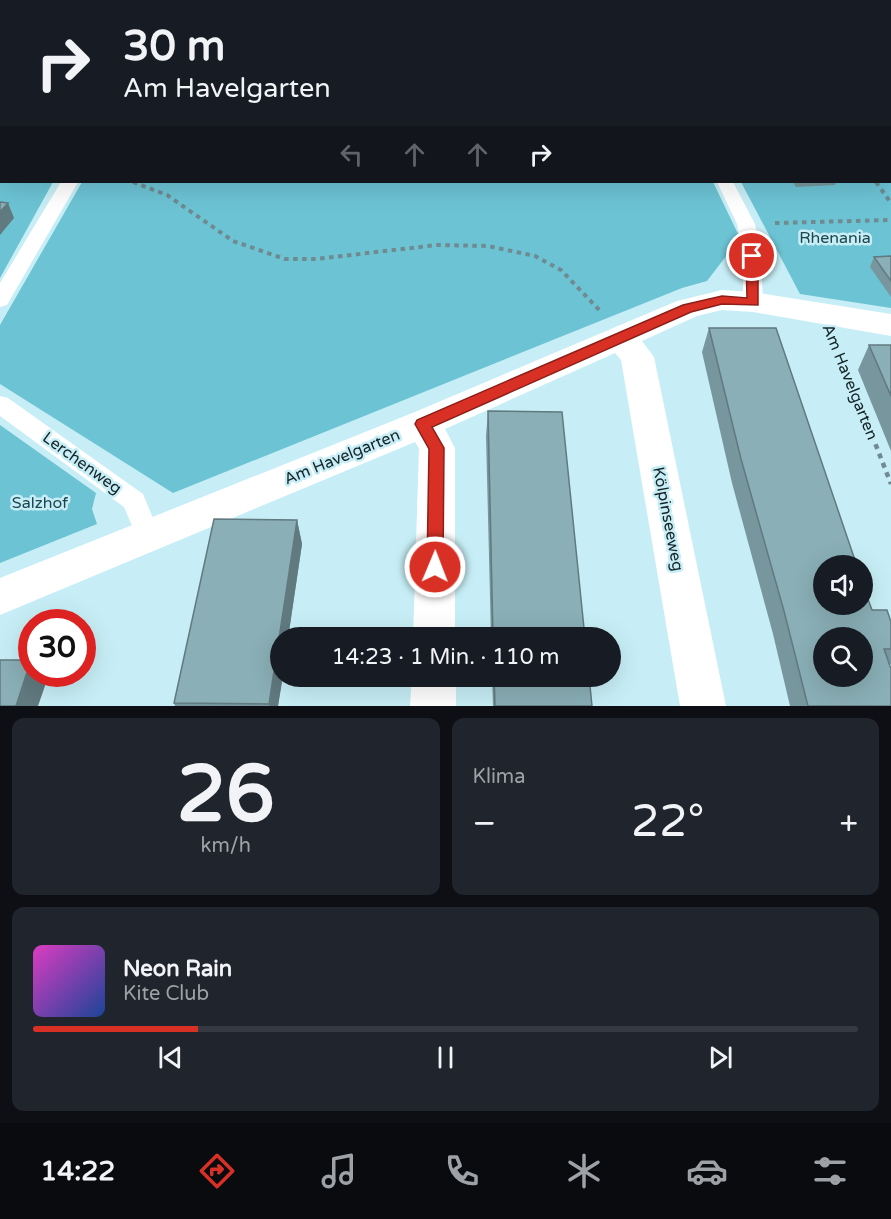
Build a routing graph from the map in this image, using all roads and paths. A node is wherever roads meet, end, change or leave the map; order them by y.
1 (68, 183) edge
2 (136, 183) edge
3 (726, 183) edge
4 (877, 183) edge
5 (891, 203) edge
6 (891, 220) edge
7 (746, 224) junction
8 (0, 300) edge
9 (753, 302) junction
10 (823, 314) junction
11 (891, 325) edge
12 (620, 339) junction
13 (0, 404) edge
14 (423, 424) junction
15 (891, 484) edge
16 (148, 535) junction
17 (0, 597) edge
18 (434, 627) edge
19 (434, 687) edge
20 (433, 706) edge
21 (703, 706) edge

1 - 8 lane
2 - 12 path
3 - 7 lane
4 - 5 path
6 - 7 path
7 - 9 lane
9 - 10 street, Am Havelgarten
9 - 12 street, Am Havelgarten
10 - 11 street, Am Havelgarten
10 - 15 path, Am Havelgarten
12 - 14 street, Am Havelgarten
12 - 21 street, Kölpinseeweg
13 - 16 lane, Lerchenweg
14 - 16 street, Am Havelgarten
14 - 18 street
16 - 17 street, Am Havelgarten
19 - 20 street

